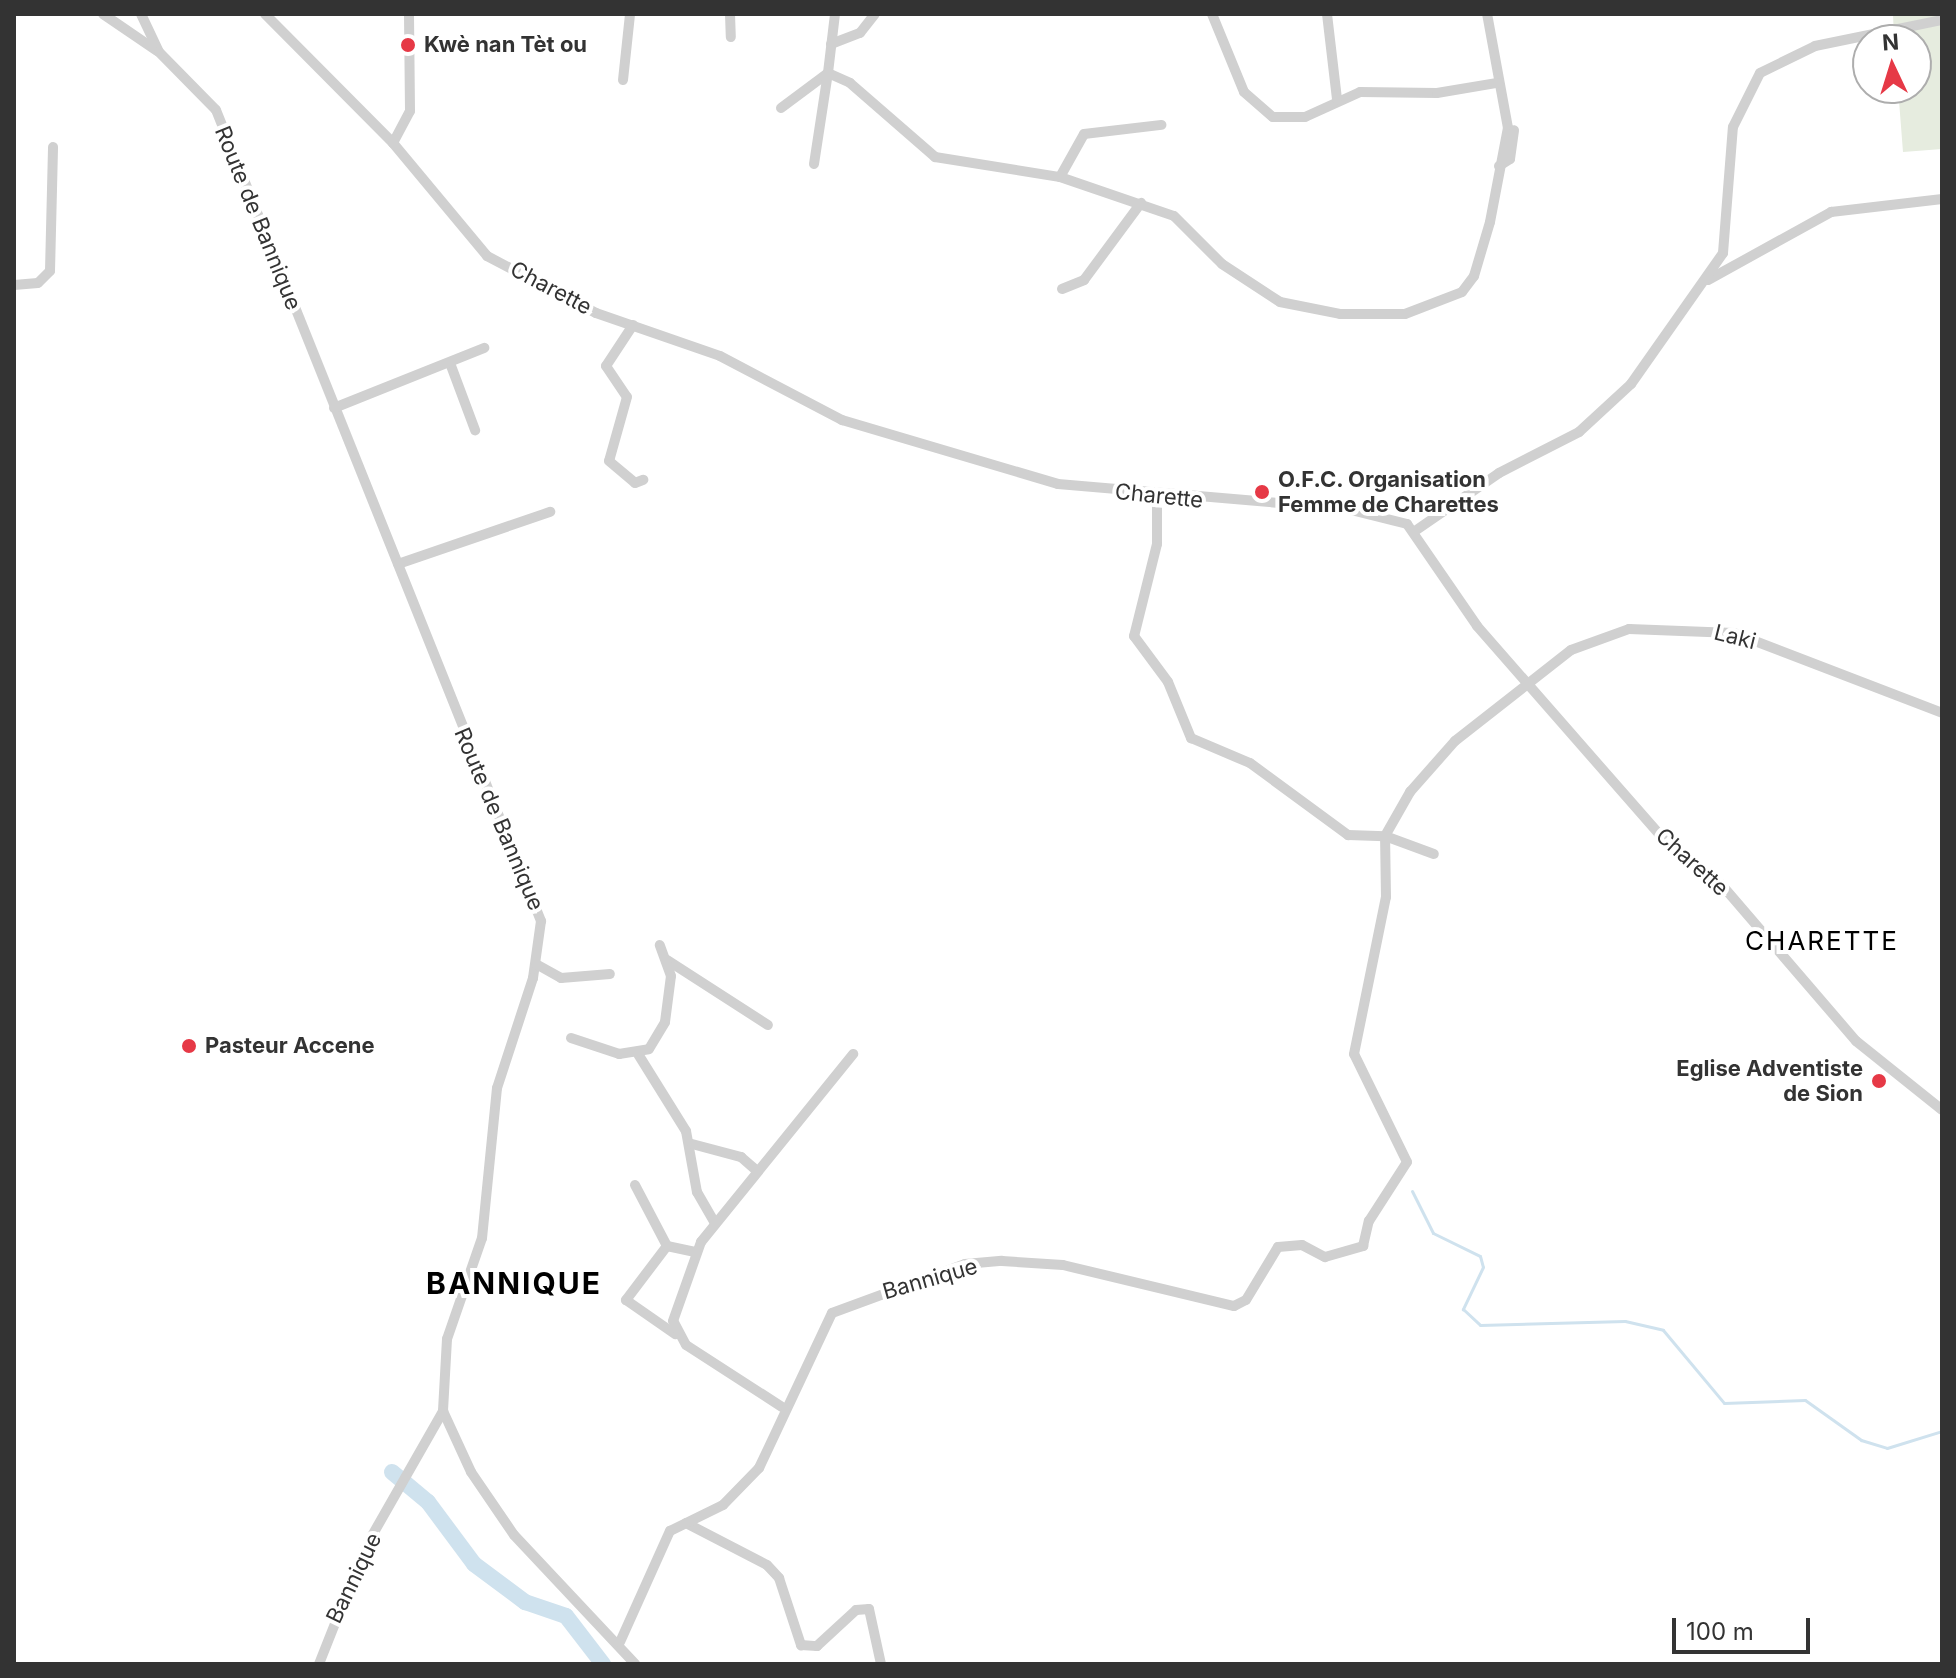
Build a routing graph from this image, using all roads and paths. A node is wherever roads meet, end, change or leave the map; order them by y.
1 (103, 14) edge
2 (265, 14) edge
3 (409, 14) edge
4 (630, 14) edge
5 (730, 14) edge
6 (835, 14) edge
7 (1212, 14) edge
8 (1327, 14) edge
9 (1487, 14) edge
10 (1496, 14) edge
11 (142, 15) edge
12 (873, 19) edge
13 (1942, 20) edge
14 (731, 37) dead end
15 (831, 44) junction
16 (159, 52) junction
17 (828, 73) junction
18 (623, 80) dead end
19 (1497, 83) junction
20 (1337, 99) junction
21 (781, 108) dead end
22 (1161, 125) dead end
23 (393, 143) junction
24 (53, 147) dead end
25 (814, 164) dead end
26 (1499, 166) junction
27 (1060, 177) junction
28 (1942, 199) edge
29 (1141, 203) junction
30 (1707, 281) junction
31 (14, 285) edge
32 (1062, 289) dead end
33 (633, 325) junction
34 (484, 348) dead end
35 (450, 363) junction
36 (334, 408) junction
37 (475, 430) dead end
38 (643, 480) dead end
39 (1157, 498) junction
40 (550, 512) dead end
41 (1415, 531) junction
42 (398, 564) junction
43 (1531, 681) junction
44 (1942, 713) edge
45 (1385, 836) junction
46 (1434, 854) dead end
47 (660, 945) dead end
48 (667, 960) junction
49 (536, 964) junction
50 (606, 974) dead end
51 (768, 1025) dead end
52 (571, 1038) dead end
53 (638, 1054) junction
54 (853, 1054) dead end
55 (1942, 1110) edge
56 (692, 1144) junction
57 (756, 1170) junction
58 (635, 1185) dead end
59 (715, 1223) junction
60 (667, 1246) junction
61 (696, 1252) junction
62 (675, 1334) junction
63 (782, 1407) junction
64 (443, 1411) junction
65 (686, 1523) junction
66 (620, 1642) junction
67 (319, 1664) edge
68 (635, 1664) edge
69 (881, 1664) edge

1 - 16 street
2 - 23 street, Charette
3 - 23 street
4 - 18 street
5 - 14 street
6 - 15 street
7 - 20 street
8 - 20 street
9 - 19 street
10 - 26 street
11 - 16 street, Route de Bannique
12 - 15 street
13 - 30 street
15 - 17 street
16 - 36 street, Route de Bannique
17 - 21 street
17 - 25 street
17 - 27 street
19 - 20 street
19 - 26 street
22 - 27 street
23 - 33 street, Charette
24 - 31 street
26 - 29 street
27 - 29 street
28 - 30 street
29 - 32 street
30 - 41 street
33 - 38 street
33 - 39 street, Charette
34 - 35 street
35 - 36 street
35 - 37 street
36 - 42 street, Route de Bannique
39 - 41 street, Charette
39 - 45 street
40 - 42 street
41 - 43 street, Charette
42 - 49 street, Route de Bannique
43 - 44 street, Laki
43 - 45 street, Laki
43 - 55 street, Charette
45 - 46 street
45 - 63 street, Bannique
47 - 48 street
48 - 51 street
48 - 53 street
49 - 50 street
49 - 64 street, Route de Bannique
52 - 53 street
53 - 56 street
54 - 57 street
56 - 57 street
56 - 59 street
57 - 59 street
58 - 60 street
59 - 61 street
60 - 61 street
60 - 62 street
61 - 62 street
62 - 63 street
63 - 65 street, Bannique
64 - 66 street, Route de Bannique
64 - 67 street, Bannique
65 - 66 street, Bannique
65 - 69 street
66 - 68 street, Route de Bannique

